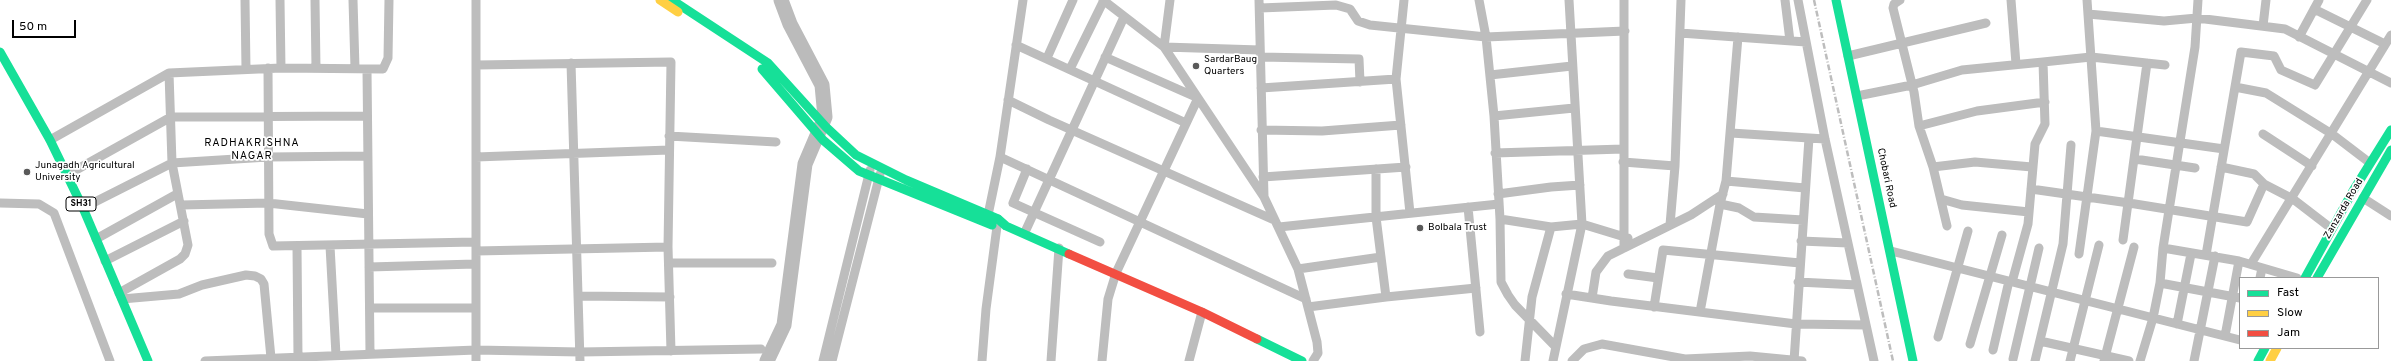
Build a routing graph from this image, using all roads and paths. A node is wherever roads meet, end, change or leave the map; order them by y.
1 (245, 0) edge
2 (280, 0) edge
3 (315, 0) edge
4 (353, 0) edge
5 (389, 0) edge
6 (476, 0) edge
7 (660, 0) edge
8 (672, 0) edge
9 (1023, 0) edge
10 (1073, 0) edge
11 (1104, 0) edge
12 (1170, 0) edge
13 (1404, 0) edge
14 (1479, 0) edge
15 (1569, 0) edge
16 (1624, 0) edge
17 (1682, 0) edge
18 (1785, 0) edge
19 (1798, 0) edge
20 (1836, 0) edge
21 (1900, 0) edge
22 (2011, 0) edge
23 (2087, 0) edge
24 (2198, 0) edge
25 (2266, 0) edge
26 (2319, 0) edge
27 (2367, 0) edge
28 (1260, 4) edge
29 (2314, 9) junction
30 (2088, 14) junction
31 (1124, 17) junction
32 (2197, 18) junction
33 (1986, 23) dead end
34 (2263, 26) junction
35 (1400, 27) junction
36 (2349, 27) junction
37 (1625, 32) junction
38 (1570, 33) junction
39 (1680, 33) junction
40 (2391, 35) edge
41 (2299, 36) junction
42 (1486, 37) junction
43 (1738, 37) junction
44 (1790, 41) junction
45 (1806, 42) junction
46 (1902, 43) junction
47 (2385, 44) junction
48 (1016, 45) junction
49 (1164, 47) junction
50 (0, 52) edge
51 (1260, 53) junction
52 (2332, 54) junction
53 (1848, 56) junction
54 (1105, 57) junction
55 (2091, 57) junction
56 (1047, 58) junction
57 (2043, 62) junction
58 (571, 63) junction
59 (2147, 63) junction
60 (2016, 64) junction
61 (477, 65) junction
62 (2165, 65) dead end
63 (0, 66) edge
64 (1572, 66) junction
65 (268, 68) junction
66 (281, 68) junction
67 (316, 68) junction
68 (355, 68) junction
69 (246, 69) junction
70 (1070, 69) junction
71 (367, 70) junction
72 (2368, 72) junction
73 (169, 73) junction
74 (1490, 74) junction
75 (777, 79) junction
76 (1396, 79) junction
77 (1096, 81) junction
78 (1360, 82) junction
79 (2391, 83) edge
80 (1912, 85) junction
81 (2235, 87) junction
82 (1261, 88) junction
83 (790, 94) junction
84 (1857, 96) junction
85 (1198, 98) junction
86 (1008, 100) junction
87 (2045, 102) junction
88 (1574, 108) junction
89 (171, 116) junction
90 (267, 116) junction
91 (368, 116) junction
92 (1494, 116) junction
93 (1186, 123) junction
94 (1401, 125) junction
95 (1919, 126) junction
96 (1262, 130) junction
97 (2391, 130) edge
98 (1073, 131) junction
99 (2096, 131) junction
100 (1731, 133) junction
101 (2263, 134) dead end
102 (2332, 134) junction
103 (669, 136) junction
104 (2138, 137) junction
105 (1809, 138) junction
106 (1825, 139) junction
107 (50, 140) junction
108 (776, 142) dead end
109 (2181, 143) junction
110 (2071, 145) dead end
111 (1623, 149) junction
112 (2224, 149) junction
113 (669, 150) junction
114 (1576, 150) junction
115 (574, 153) junction
116 (1495, 153) junction
117 (2390, 155) edge
118 (367, 156) junction
119 (268, 157) junction
120 (476, 157) junction
121 (1000, 157) junction
122 (2135, 159) junction
123 (1623, 162) junction
124 (172, 163) junction
125 (872, 163) junction
126 (2370, 163) junction
127 (2177, 165) junction
128 (1675, 166) junction
129 (2312, 166) junction
130 (1406, 167) junction
131 (1933, 167) junction
132 (2032, 167) junction
133 (2221, 167) junction
134 (2195, 168) dead end
135 (882, 169) junction
136 (1028, 169) junction
137 (1376, 169) junction
138 (1163, 172) junction
139 (67, 175) junction
140 (868, 175) junction
141 (1263, 177) junction
142 (878, 180) junction
143 (1049, 180) junction
144 (1726, 181) junction
145 (2264, 184) junction
146 (1580, 185) junction
147 (1805, 188) junction
148 (2031, 189) junction
149 (177, 194) junction
150 (1498, 194) junction
151 (1723, 194) junction
152 (2067, 194) junction
153 (1264, 197) junction
154 (2088, 197) junction
155 (2363, 198) junction
156 (1941, 199) junction
157 (2293, 199) junction
158 (0, 203) edge
159 (268, 203) junction
160 (2129, 203) junction
161 (1499, 204) junction
162 (1720, 204) junction
163 (181, 205) junction
164 (1468, 207) junction
165 (83, 208) junction
166 (2169, 210) junction
167 (2029, 212) junction
168 (1034, 213) junction
169 (1410, 213) junction
170 (368, 214) junction
171 (988, 215) junction
172 (2391, 216) edge
173 (1376, 217) junction
174 (2212, 217) junction
175 (1500, 219) junction
176 (1803, 220) junction
177 (184, 221) junction
178 (1141, 222) junction
179 (1000, 224) junction
180 (1277, 224) junction
181 (1582, 224) junction
182 (1670, 225) junction
183 (1947, 226) dead end
184 (1551, 227) junction
185 (2332, 229) junction
186 (1968, 231) dead end
187 (1025, 232) junction
188 (2002, 235) dead end
189 (1624, 236) junction
190 (96, 239) junction
191 (2123, 240) dead end
192 (1801, 241) junction
193 (1100, 242) dead end
194 (1636, 242) junction
195 (1848, 243) junction
196 (368, 245) junction
197 (2098, 245) dead end
198 (297, 246) junction
199 (330, 246) junction
200 (476, 247) junction
201 (668, 247) junction
202 (2134, 247) dead end
203 (1059, 248) junction
204 (1624, 248) junction
205 (2039, 248) dead end
206 (2163, 248) junction
207 (577, 250) junction
208 (1891, 251) junction
209 (2079, 254) dead end
210 (2192, 254) junction
211 (1711, 255) junction
212 (2211, 256) junction
213 (1381, 257) junction
214 (106, 261) junction
215 (2239, 261) junction
216 (669, 262) junction
217 (772, 263) dead end
218 (1800, 263) junction
219 (475, 264) junction
220 (2251, 264) junction
221 (369, 267) junction
222 (1959, 268) junction
223 (2262, 268) junction
224 (1298, 269) junction
225 (1116, 273) junction
226 (1628, 274) dead end
227 (1989, 276) junction
228 (2260, 277) edge
229 (2294, 277) edge
230 (2306, 277) edge
231 (2318, 277) edge
232 (1658, 278) junction
233 (2011, 281) junction
234 (1798, 282) junction
235 (2160, 283) junction
236 (1857, 285) junction
237 (2029, 286) junction
238 (2185, 287) junction
239 (1476, 288) junction
240 (2052, 292) junction
241 (2207, 292) junction
242 (1566, 294) junction
243 (121, 296) junction
244 (578, 296) junction
245 (1386, 296) junction
246 (670, 297) junction
247 (2237, 297) edge
248 (1592, 298) junction
249 (2085, 301) junction
250 (1307, 303) junction
251 (1654, 307) junction
252 (370, 308) junction
253 (475, 308) junction
254 (2117, 309) junction
255 (1202, 312) junction
256 (1700, 312) junction
257 (2153, 318) junction
258 (1529, 319) junction
259 (1796, 324) junction
260 (2177, 324) junction
261 (1866, 325) junction
262 (2201, 330) junction
263 (1480, 332) dead end
264 (2225, 336) junction
265 (1938, 337) dead end
266 (2239, 340) edge
267 (2040, 341) junction
268 (1970, 344) dead end
269 (1555, 346) junction
270 (2073, 348) junction
271 (2264, 349) edge
272 (2276, 349) edge
273 (476, 350) junction
274 (761, 350) dead end
275 (1993, 350) dead end
276 (671, 351) junction
277 (370, 353) junction
278 (336, 355) junction
279 (298, 357) junction
280 (384, 357) edge
281 (580, 357) edge
282 (271, 358) junction
283 (2105, 358) edge
284 (286, 359) edge
285 (2013, 359) dead end
286 (1685, 360) edge
287 (110, 361) edge
288 (141, 361) edge
289 (148, 361) edge
290 (206, 361) edge
291 (476, 361) edge
292 (823, 361) edge
293 (832, 361) edge
294 (982, 361) edge
295 (1051, 361) edge
296 (1102, 361) edge
297 (1189, 361) edge
298 (1302, 361) edge
299 (1313, 361) edge
300 (1525, 361) edge
301 (1553, 361) edge
302 (1572, 361) edge
303 (1794, 361) edge
304 (1802, 361) edge
305 (1874, 361) edge
306 (1913, 361) edge
307 (2035, 361) edge
308 (2070, 361) edge
309 (2129, 361) edge
310 (2140, 361) edge
311 (2194, 361) edge
312 (2258, 361) edge
313 (2270, 361) edge

1 - 69 street
2 - 66 street
3 - 67 street
4 - 68 street
5 - 71 street
6 - 61 street
7 - 75 street
8 - 75 street
9 - 48 street
10 - 56 street
11 - 31 street
11 - 70 street
12 - 49 street
13 - 35 street
14 - 42 street
15 - 38 street
16 - 37 street
17 - 39 street
18 - 44 street
19 - 45 street
20 - 53 street, Chobari Road
21 - 46 street
22 - 60 street
23 - 30 street
24 - 32 street
25 - 34 street
26 - 29 street
27 - 36 street
28 - 35 street
28 - 51 street
29 - 36 street
29 - 41 street
30 - 32 street
30 - 55 street
31 - 49 street
31 - 54 street
32 - 34 street
32 - 109 street
33 - 46 street
34 - 41 street
35 - 42 street
35 - 76 street
36 - 47 street
36 - 52 street
37 - 38 street
37 - 111 street
38 - 42 street
38 - 64 street
39 - 43 street
39 - 128 street
40 - 47 street
41 - 52 street
42 - 74 street
43 - 44 street
43 - 100 street
44 - 45 street
45 - 106 street
46 - 53 street
46 - 80 street
47 - 72 street
48 - 56 street
48 - 86 street
49 - 51 street
49 - 85 street
50 - 107 street, SH31
51 - 78 street
51 - 82 street
52 - 72 street
52 - 81 street
53 - 84 street, Chobari Road
54 - 77 street
54 - 85 street
55 - 57 street
55 - 59 street
55 - 99 street
56 - 70 street
57 - 60 street
57 - 87 street
58 - 61 street
58 - 103 street
58 - 115 street
59 - 62 street
59 - 104 street
60 - 80 street
61 - 120 street
63 - 288 street
64 - 74 street
64 - 88 street
65 - 66 street
65 - 69 street
65 - 90 street
66 - 67 street
67 - 68 street
68 - 71 street
69 - 73 street
70 - 77 street
71 - 91 street
72 - 79 street
72 - 102 street
73 - 89 street
73 - 107 street
74 - 92 street
75 - 83 street
76 - 78 street
76 - 94 street
77 - 93 street
77 - 98 street
78 - 82 street
80 - 84 street
80 - 95 street
81 - 102 street
81 - 112 street
82 - 96 street
83 - 125 street
83 - 140 street
84 - 208 street, Chobari Road
85 - 93 street
85 - 153 street
86 - 98 street
86 - 121 street
87 - 95 street
87 - 132 street
88 - 92 street
88 - 114 street
89 - 90 street
89 - 124 street
89 - 139 street
90 - 91 street
90 - 119 street
91 - 118 street
92 - 116 street
93 - 138 street
94 - 96 street
94 - 130 street
95 - 131 street
96 - 141 street
97 - 126 street
98 - 138 street
98 - 143 street
99 - 104 street
99 - 154 street
100 - 105 street
100 - 144 street
101 - 129 street
102 - 126 street
102 - 129 street
103 - 108 street
103 - 113 street
104 - 109 street
104 - 122 street
105 - 106 street
105 - 147 street
106 - 195 street
107 - 139 street, SH31
109 - 112 street
109 - 127 street
110 - 152 street
111 - 114 street
111 - 123 street
112 - 133 street
113 - 115 street
113 - 201 street
114 - 116 street
114 - 146 street
115 - 120 street
115 - 207 street
116 - 150 street
117 - 155 street, Zanzarda Road
118 - 119 street
118 - 170 street
119 - 124 street
119 - 159 street
120 - 200 street
121 - 136 street
121 - 171 street
122 - 127 street
122 - 160 street
123 - 128 street
123 - 189 street
124 - 149 street
124 - 165 street
125 - 135 street
125 - 140 street
126 - 185 street
127 - 134 street
127 - 166 street
128 - 182 street
129 - 157 street
130 - 137 street
130 - 169 street
131 - 132 street
131 - 156 street
132 - 148 street
133 - 145 street
133 - 174 street
135 - 142 street
135 - 171 street
136 - 143 street
136 - 168 street
137 - 141 street
137 - 173 street
138 - 178 street
138 - 180 street
139 - 165 street, SH31
140 - 142 street
140 - 292 street
141 - 153 street
142 - 179 street
142 - 293 street
143 - 168 street
143 - 178 street
144 - 147 street
144 - 151 street
145 - 157 street
145 - 174 street
146 - 150 street
146 - 181 street
147 - 176 street
148 - 152 street
148 - 167 street
149 - 163 street
149 - 190 street
150 - 161 street
151 - 162 street
151 - 182 street
152 - 154 street
152 - 240 street
153 - 180 street
154 - 160 street
154 - 209 street
155 - 172 street
155 - 231 street, Zanzarda Road
156 - 167 street
156 - 183 street
157 - 185 street
157 - 220 street
158 - 287 street
159 - 163 street
159 - 170 street
159 - 198 street
160 - 166 street
160 - 191 street
161 - 164 street
161 - 175 street
162 - 176 street
162 - 211 street
163 - 177 street
164 - 169 street
164 - 239 street
165 - 190 street, SH31
166 - 174 street
166 - 206 street
167 - 233 street
168 - 187 street
168 - 193 street
169 - 173 street
170 - 196 street
171 - 179 street
173 - 180 street
173 - 213 street
174 - 212 street
175 - 184 street
175 - 258 street
176 - 192 street
177 - 214 street
177 - 243 street
178 - 225 street
178 - 250 street
179 - 187 street
179 - 294 street
180 - 224 street
181 - 184 street
181 - 189 street
181 - 242 street
182 - 194 street
184 - 258 street
185 - 230 street
186 - 222 street
187 - 203 street
188 - 227 street
189 - 194 street
189 - 204 street
190 - 214 street, SH31
192 - 195 street
192 - 218 street
194 - 204 street
195 - 236 street
196 - 199 street
196 - 200 street
196 - 221 street
197 - 249 street
198 - 199 street
198 - 279 street
199 - 278 street
200 - 207 street
200 - 219 street
201 - 207 street
201 - 216 street
202 - 254 street
203 - 225 street
203 - 295 street
204 - 248 street
205 - 237 street
206 - 210 street
206 - 235 street
207 - 244 street
208 - 222 street
208 - 306 street, Chobari Road
210 - 212 street
210 - 238 street
211 - 218 street
211 - 232 street
211 - 256 street
212 - 215 street
212 - 241 street
213 - 224 street
213 - 245 street
214 - 243 street, SH31
215 - 220 street
215 - 247 street
216 - 217 street
216 - 246 street
218 - 234 street
219 - 221 street
219 - 253 street
220 - 223 street
221 - 252 street
222 - 227 street
222 - 265 street
223 - 228 street
223 - 229 street
224 - 250 street
225 - 255 street
225 - 296 street
226 - 232 street
227 - 233 street
227 - 268 street
232 - 251 street
233 - 237 street
233 - 275 street
234 - 236 street
234 - 259 street
235 - 238 street
235 - 257 street
236 - 261 street
237 - 240 street
237 - 285 street
238 - 241 street
238 - 260 street
239 - 245 street
239 - 263 street
240 - 249 street
240 - 267 street
241 - 247 street
241 - 262 street
242 - 248 street
242 - 269 street
243 - 282 street
243 - 289 street, SH31
244 - 246 street
244 - 281 street
245 - 250 street
246 - 276 street
247 - 264 street
248 - 251 street
249 - 254 street
249 - 270 street
250 - 299 street
251 - 256 street
252 - 253 street
252 - 277 street
253 - 273 street
254 - 257 street
254 - 283 street
255 - 297 street
255 - 298 street
256 - 259 street
257 - 260 street
257 - 310 street
258 - 269 street
258 - 300 street
259 - 261 street
259 - 303 street
260 - 262 street
261 - 305 street
262 - 264 street
262 - 311 street
264 - 266 street
267 - 270 street
267 - 307 street
269 - 301 street
270 - 283 street
270 - 308 street
271 - 312 street
272 - 313 street
273 - 280 street
273 - 281 street
273 - 291 street
274 - 276 street
276 - 281 street
277 - 278 street
277 - 280 street
278 - 279 street
279 - 284 street
282 - 284 street
282 - 290 street
283 - 309 street
286 - 302 street
286 - 303 street
303 - 304 street

